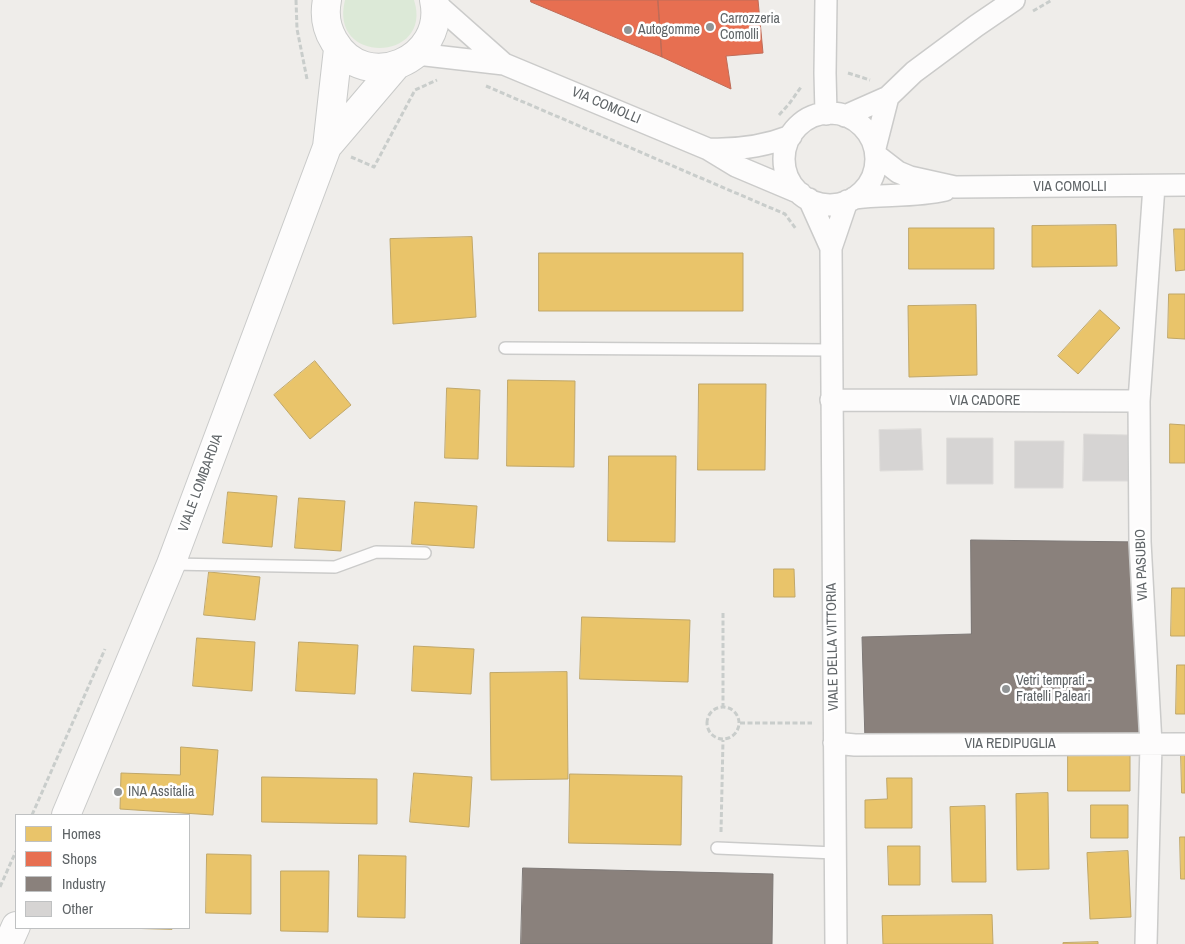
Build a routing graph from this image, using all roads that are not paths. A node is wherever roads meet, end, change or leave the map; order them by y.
1 (328, 0) edge
2 (826, 0) edge
3 (434, 1) edge
4 (1021, 7) edge
5 (338, 49) junction
6 (406, 60) junction
7 (504, 64) junction
8 (888, 97) junction
9 (835, 115) junction
10 (791, 136) junction
11 (327, 147) junction
12 (708, 149) junction
13 (875, 152) junction
14 (1185, 185) edge
15 (1154, 186) junction
16 (955, 187) junction
17 (804, 196) junction
18 (851, 199) junction
19 (831, 248) junction
20 (505, 348) dead end
21 (832, 350) junction
22 (832, 400) junction
23 (1139, 401) junction
24 (425, 554) dead end
25 (171, 564) junction
26 (834, 743) junction
27 (1151, 744) junction
28 (1185, 744) edge
29 (66, 814) edge
30 (719, 844) road end
31 (835, 853) junction
32 (15, 928) edge
33 (8, 944) edge
34 (836, 944) edge
35 (1146, 944) edge

1 - 5 main road
2 - 9 street
3 - 6 main road, VIALE LOMBARDIA
3 - 7 street, VIA COMOLLI
4 - 8 street
5 - 6 main road
5 - 11 main road, VIALE LOMBARDIA
6 - 7 street, VIA COMOLLI
6 - 11 main road, VIALE LOMBARDIA
7 - 12 street, VIA COMOLLI
8 - 9 street
8 - 13 street
9 - 10 street, VIA COMOLLI
9 - 13 street, VIA COMOLLI
10 - 12 street, VIA COMOLLI
10 - 17 street
11 - 25 main road, VIALE LOMBARDIA
12 - 17 street, VIA COMOLLI
13 - 16 street, VIA COMOLLI
13 - 18 street
14 - 15 street, VIA COMOLLI
15 - 16 street, VIA COMOLLI
15 - 23 street, VIA PASUBIO
16 - 18 street, VIA COMOLLI
17 - 18 street, VIA COMOLLI
17 - 19 street, VIALE DELLA VITTORIA
18 - 19 street, VIALE DELLA VITTORIA
19 - 21 street, VIALE DELLA VITTORIA
20 - 21 lane
21 - 22 street, VIALE DELLA VITTORIA
22 - 23 street, VIA CADORE
22 - 26 street, VIALE DELLA VITTORIA
23 - 27 street, VIA PASUBIO
24 - 25 lane
25 - 29 main road, VIALE LOMBARDIA
26 - 27 street, VIA REDIPUGLIA
26 - 31 street, VIALE DELLA VITTORIA
27 - 28 street, VIA REDIPUGLIA
27 - 35 street, VIA PASUBIO
30 - 31 lane
31 - 34 street, VIALE DELLA VITTORIA
32 - 33 main road

